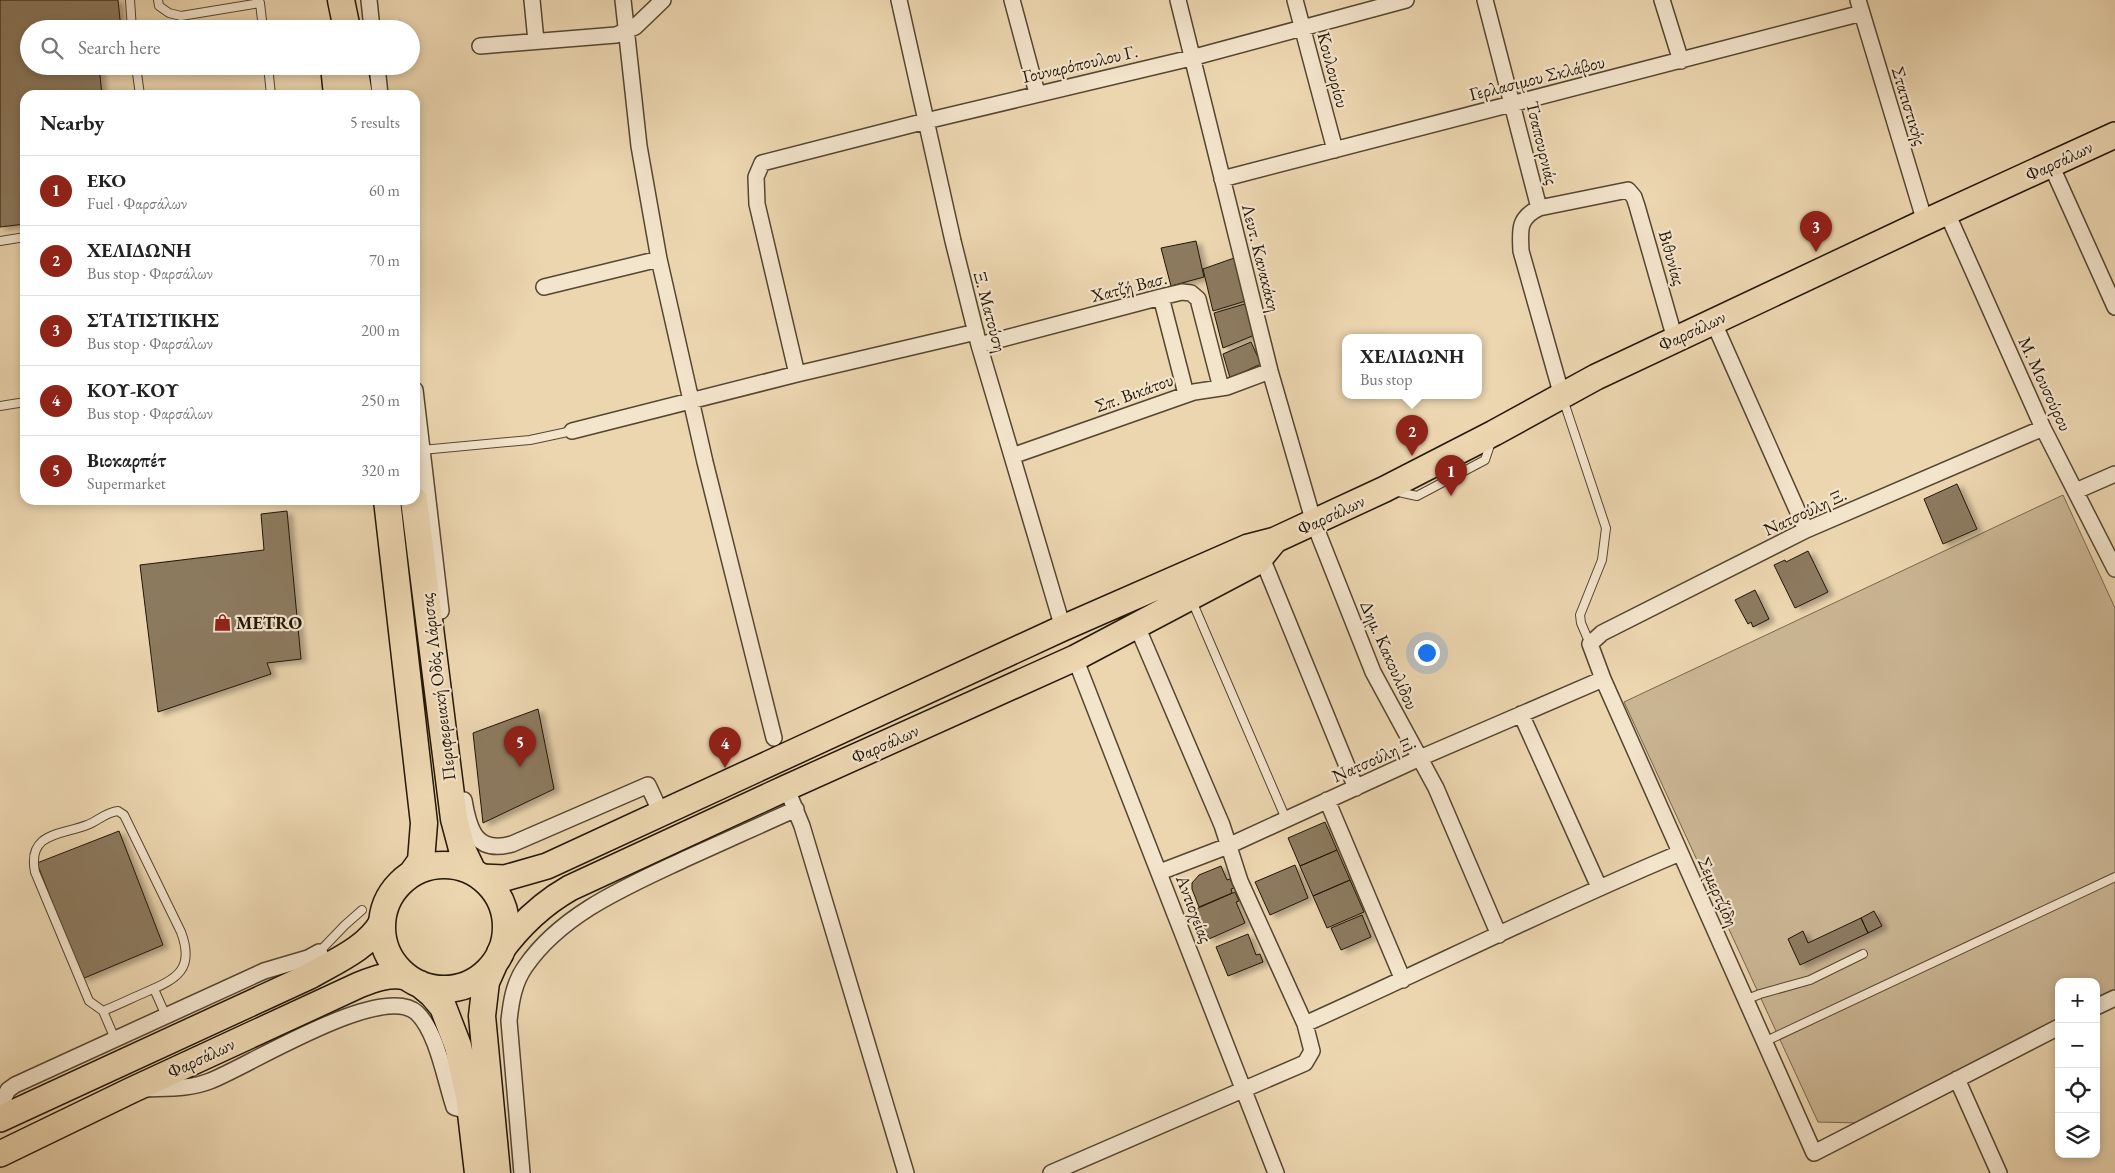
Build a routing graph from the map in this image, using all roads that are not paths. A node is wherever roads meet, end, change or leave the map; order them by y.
1 (130, 0) edge
2 (158, 0) edge
3 (332, 0) edge
4 (341, 0) edge
5 (369, 0) edge
6 (532, 0) edge
7 (623, 0) edge
8 (663, 0) edge
9 (898, 0) edge
10 (1012, 0) edge
11 (1178, 0) edge
12 (1295, 0) edge
13 (1406, 0) edge
14 (1485, 0) edge
15 (1662, 0) edge
16 (1860, 7) edge
17 (131, 20) edge
18 (262, 20) edge
19 (332, 20) edge
20 (345, 20) edge
21 (371, 20) edge
22 (1303, 28) junction
23 (626, 31) junction
24 (536, 41) junction
25 (480, 46) dead end
26 (1191, 58) junction
27 (1681, 61) junction
28 (137, 75) edge
29 (269, 75) edge
30 (335, 75) edge
31 (356, 75) edge
32 (377, 75) edge
33 (139, 90) edge
34 (270, 90) edge
35 (336, 90) edge
36 (358, 90) edge
37 (379, 90) edge
38 (1037, 94) junction
39 (1512, 103) junction
40 (926, 120) junction
41 (2115, 135) edge
42 (1335, 150) junction
43 (2051, 165) junction
44 (1222, 178) junction
45 (1539, 208) junction
46 (1936, 217) junction
47 (20, 238) edge
48 (0, 241) edge
49 (659, 259) junction
50 (544, 287) dead end
51 (1161, 298) junction
52 (2115, 307) edge
53 (1713, 320) junction
54 (977, 338) junction
55 (1676, 339) junction
56 (1270, 371) junction
57 (798, 374) junction
58 (1221, 388) junction
59 (1186, 394) junction
60 (1562, 396) junction
61 (692, 401) junction
62 (20, 403) edge
63 (0, 406) edge
64 (2043, 428) junction
65 (572, 432) joint
66 (420, 433) edge
67 (422, 450) junction
68 (1012, 456) junction
69 (2115, 474) edge
70 (2076, 491) junction
71 (388, 505) edge
72 (415, 505) edge
73 (1314, 523) junction
74 (1806, 530) junction
75 (1269, 549) junction
76 (2115, 569) edge
77 (1190, 596) junction
78 (1136, 624) junction
79 (1063, 628) junction
80 (1590, 644) junction
81 (1075, 658) junction
82 (1604, 679) junction
83 (1521, 714) junction
84 (774, 738) dead end
85 (1420, 758) junction
86 (453, 768) junction
87 (1356, 788) junction
88 (791, 798) junction
89 (1327, 800) junction
90 (661, 813) junction
91 (1286, 819) junction
92 (1228, 846) junction
93 (1680, 853) junction
94 (413, 872) junction
95 (1160, 872) junction
96 (477, 874) junction
97 (2115, 878) edge
98 (1599, 887) junction
99 (372, 916) junction
100 (1499, 935) junction
101 (1863, 954) dead end
102 (498, 956) junction
103 (322, 959) junction
104 (1403, 980) junction
105 (413, 981) junction
106 (154, 989) junction
107 (2115, 998) edge
108 (1745, 1000) junction
109 (2100, 1005) edge
110 (103, 1011) junction
111 (166, 1016) junction
112 (1305, 1024) junction
113 (2055, 1029) edge
114 (115, 1039) junction
115 (1764, 1042) junction
116 (1957, 1078) junction
117 (132, 1090) junction
118 (1243, 1091) junction
119 (0, 1106) edge
120 (463, 1110) junction
121 (0, 1119) edge
122 (0, 1154) edge
123 (478, 1173) edge
124 (497, 1173) edge
125 (522, 1173) edge
126 (906, 1173) edge
127 (1051, 1173) edge
128 (1276, 1173) edge
129 (1999, 1173) edge

1 - 17 lane
2 - 18 lane
3 - 19 highway
4 - 20 highway
5 - 21 street
6 - 24 street
7 - 23 street
8 - 23 street
9 - 40 street, Ξ. Ματούση
10 - 38 street
11 - 26 street, Λευτ. Κανακάκη
12 - 22 street, Κουλουρίου
13 - 22 street, Γουναρόπουλου Γ.
14 - 39 street, Τσαπουρνιάς
15 - 27 street
16 - 27 street, Γερλασιμου Σκλάβου
16 - 46 street, Στατιστικής
22 - 26 street, Γουναρόπουλου Γ.
22 - 42 street, Κουλουρίου
23 - 24 street
23 - 49 street
24 - 25 street
26 - 38 street, Γουναρόπουλου Γ.
26 - 44 street, Λευτ. Κανακάκη
27 - 39 street, Γερλασιμου Σκλάβου
28 - 33 lane
29 - 34 lane
30 - 35 highway
31 - 36 highway
32 - 37 street
38 - 40 street, Γουναρόπουλου Γ.
39 - 42 street, Γερλασιμου Σκλάβου
39 - 45 street, Τσαπουρνιάς
40 - 54 street, Ξ. Ματούση
40 - 57 street, Γουναρόπουλου Γ.
41 - 43 main road, Φαρσάλων
42 - 44 street, Γερλασιμου Σκλάβου
43 - 46 main road, Φαρσάλων
43 - 52 street
44 - 56 street, Λευτ. Κανακάκη
45 - 55 street, Βιθυνίας
45 - 60 street
46 - 53 main road, Φαρσάλων
46 - 64 street, Μ. Μουσούρου
47 - 48 lane
49 - 50 street
49 - 61 street
51 - 54 street, Χατζή Βασ.
51 - 58 street, Χατζή Βασ.
51 - 59 street
53 - 55 main road, Φαρσάλων
53 - 74 street
54 - 57 street, Χατζή Βασ.
54 - 68 street, Ξ. Ματούση
55 - 60 main road, Φαρσάλων
56 - 58 street, Σπ. Βικάτου
56 - 73 street, Λευτ. Κανακάκη
57 - 61 street, Χατζή Βασ.
58 - 59 street, Σπ. Βικάτου
59 - 68 street, Σπ. Βικάτου
60 - 73 main road, Φαρσάλων
60 - 80 lane
61 - 65 street, Χατζή Βασ.
61 - 84 street
62 - 63 lane
64 - 70 street, Μ. Μουσούρου
64 - 74 street, Νατσούλη Ξ.
65 - 67 lane
66 - 67 street
67 - 86 street
68 - 79 street, Ξ. Ματούση
69 - 70 street
70 - 76 street, Μ. Μουσούρου
71 - 94 highway, Περιφερειακή Οδός Λάρισας
72 - 86 highway, Περιφερειακή Οδός Λάρισας
73 - 75 main road, Φαρσάλων
73 - 85 street, Δημ. Κακουλίδου
74 - 80 street, Νατσούλη Ξ.
75 - 77 main road, Φαρσάλων
75 - 79 main road, Φαρσάλων
75 - 87 street
77 - 78 main road, Φαρσάλων
77 - 91 lane
78 - 81 main road, Φαρσάλων
78 - 92 street
79 - 90 main road, Φαρσάλων
80 - 82 street, Σεμερτζίδη
81 - 88 main road, Φαρσάλων
81 - 95 street, Αντιοχείας
82 - 83 street, Νατσούλη Ξ.
82 - 93 street, Σεμερτζίδη
83 - 85 street, Νατσούλη Ξ.
83 - 98 street
85 - 87 street, Νατσούλη Ξ.
85 - 100 street, Δημ. Κακουλίδου
86 - 90 street
86 - 96 highway, Περιφερειακή Οδός Λάρισας
87 - 89 street, Νατσούλη Ξ.
88 - 102 main road, Φαρσάλων
88 - 125 street
88 - 126 street
89 - 91 street, Νατσούλη Ξ.
89 - 104 street
90 - 96 main road, Φαρσάλων
91 - 92 street, Νατσούλη Ξ.
92 - 95 street, Νατσούλη Ξ.
92 - 112 street
93 - 98 street
93 - 108 street, Σεμερτζίδη
94 - 96 highway
94 - 99 highway
95 - 118 street, Αντιοχείας
96 - 102 highway
97 - 115 lane
98 - 100 street
99 - 103 main road, Φαρσάλων
99 - 105 highway
100 - 104 street
101 - 108 lane
102 - 105 highway
102 - 124 highway
103 - 111 street
103 - 121 main road, Φαρσάλων
104 - 112 street
105 - 117 main road, Φαρσάλων
105 - 120 highway
106 - 110 lane
106 - 110 lane
106 - 111 lane
107 - 109 street
108 - 115 street, Σεμερτζίδη
110 - 114 lane
111 - 114 street
112 - 118 street
113 - 116 street
114 - 119 street
115 - 116 street, Σεμερτζίδη
116 - 129 street
117 - 120 street
117 - 122 main road, Φαρσάλων
118 - 127 street
118 - 128 street, Αντιοχείας
120 - 123 highway

